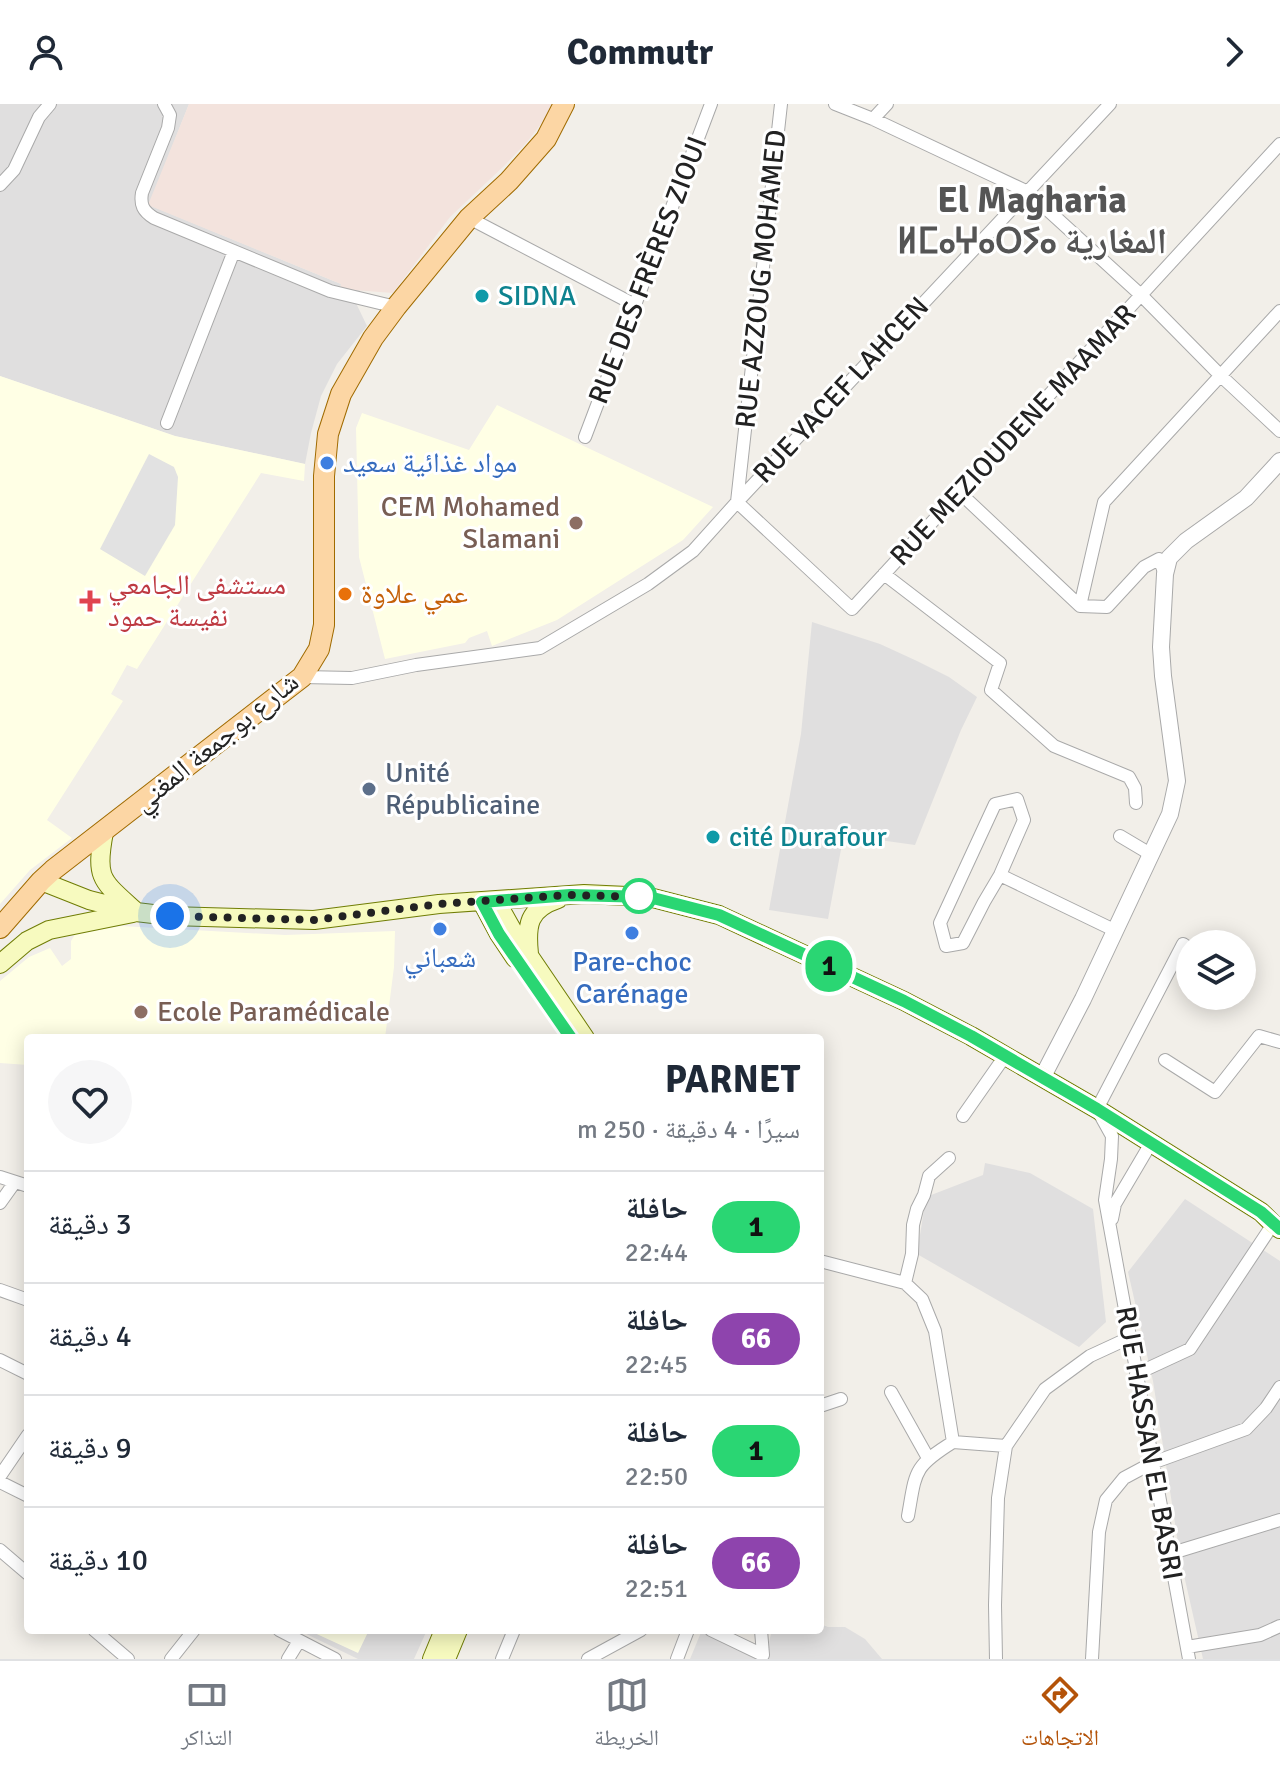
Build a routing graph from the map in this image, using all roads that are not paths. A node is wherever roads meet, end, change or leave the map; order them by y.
1 (50, 104) edge
2 (164, 104) edge
3 (564, 104) edge
4 (711, 104) edge
5 (781, 104) edge
6 (835, 104) edge
7 (887, 104) edge
8 (1110, 104) edge
9 (873, 119) junction
10 (1280, 144) edge
11 (0, 185) edge
12 (1028, 192) junction
13 (469, 218) junction
14 (234, 251) junction
15 (1142, 296) junction
16 (635, 305) junction
17 (396, 307) junction
18 (1280, 311) edge
19 (1220, 375) junction
20 (167, 423) dead end
21 (1280, 431) edge
22 (585, 437) dead end
23 (1280, 461) edge
24 (959, 492) junction
25 (737, 502) junction
26 (884, 574) junction
27 (1165, 574) junction
28 (1080, 606) junction
29 (302, 677) junction
30 (1136, 803) dead end
31 (104, 832) junction
32 (1120, 836) dead end
33 (1152, 855) junction
34 (1000, 875) junction
35 (41, 881) junction
36 (570, 895) junction
37 (489, 901) junction
38 (460, 903) junction
39 (136, 912) junction
40 (0, 928) edge
41 (1114, 930) junction
42 (499, 934) junction
43 (529, 956) junction
44 (1176, 957) edge
45 (0, 964) edge
46 (568, 1034) edge
47 (582, 1034) edge
48 (1280, 1042) edge
49 (1005, 1056) junction
50 (1165, 1060) dead end
51 (1042, 1078) junction
52 (1097, 1109) junction
53 (963, 1116) dead end
54 (1151, 1143) junction
55 (949, 1158) dead end
56 (0, 1177) edge
57 (22, 1184) edge
58 (0, 1203) edge
59 (1110, 1226) junction
60 (1276, 1226) edge
61 (824, 1262) edge
62 (905, 1283) junction
63 (0, 1290) edge
64 (24, 1299) edge
65 (1129, 1338) junction
66 (0, 1360) edge
67 (24, 1372) edge
68 (1136, 1374) junction
69 (1280, 1387) edge
70 (891, 1392) dead end
71 (841, 1399) dead end
72 (824, 1405) edge
73 (24, 1441) edge
74 (953, 1442) junction
75 (1006, 1446) junction
76 (928, 1458) junction
77 (1152, 1463) junction
78 (0, 1479) edge
79 (24, 1494) edge
80 (908, 1516) dead end
81 (1280, 1520) edge
82 (0, 1550) edge
83 (1169, 1554) junction
84 (24, 1571) edge
85 (1280, 1626) edge
86 (99, 1634) edge
87 (191, 1634) edge
88 (286, 1634) edge
89 (442, 1634) edge
90 (456, 1634) edge
91 (512, 1634) edge
92 (634, 1634) edge
93 (686, 1634) edge
94 (719, 1634) edge
95 (762, 1634) edge
96 (299, 1641) junction
97 (1188, 1653) edge
98 (766, 1658) edge
99 (128, 1659) edge
100 (171, 1659) edge
101 (288, 1659) edge
102 (335, 1659) edge
103 (432, 1659) edge
104 (446, 1659) edge
105 (502, 1659) edge
106 (588, 1659) edge
107 (677, 1659) edge
108 (996, 1659) edge
109 (1092, 1659) edge

1 - 11 street
2 - 14 street
3 - 13 main road, شارع بوجمعة المغني
4 - 16 street, RUE DES FRÈRES ZIOUI
5 - 25 street, RUE AZZOUG MOHAMED
6 - 9 street
7 - 9 street
8 - 12 street, RUE YACEF LAHCEN
9 - 12 street
10 - 15 street, RUE MEZIOUDENE MAAMAR
12 - 15 street
12 - 25 street, RUE YACEF LAHCEN
13 - 16 street
13 - 17 main road, شارع بوجمعة المغني
14 - 17 street
14 - 20 street
15 - 19 street
15 - 24 street, RUE MEZIOUDENE MAAMAR
16 - 22 street, RUE DES FRÈRES ZIOUI
17 - 29 main road, شارع بوجمعة المغني
18 - 19 street
19 - 21 street
19 - 28 street
23 - 27 street
24 - 26 street, RUE MEZIOUDENE MAAMAR
24 - 28 street
25 - 26 street, RUE MEZIOUDENE MAAMAR
25 - 29 street, RUE YACEF LAHCEN
26 - 30 street
27 - 28 street
27 - 33 street
29 - 31 main road, شارع بوجمعة المغني
31 - 35 main road, شارع بوجمعة المغني
31 - 39 main road
32 - 33 street
33 - 41 street
34 - 34 street
34 - 41 street
35 - 39 main road
35 - 40 main road, شارع بوجمعة المغني
36 - 37 main road
36 - 43 main road
36 - 49 main road
37 - 38 main road
37 - 42 main road
37 - 43 main road
38 - 39 main road
38 - 42 main road
39 - 45 main road
41 - 51 street
42 - 46 main road
43 - 47 main road
44 - 52 street
48 - 50 street
49 - 51 main road
49 - 53 street
51 - 52 main road
52 - 54 main road
52 - 59 street, RUE HASSAN EL BASRI
54 - 59 street
54 - 60 main road
55 - 62 street
56 - 57 street
57 - 58 street
59 - 65 street, RUE HASSAN EL BASRI
60 - 68 street
61 - 62 street
62 - 74 street
63 - 64 street
65 - 68 street, RUE HASSAN EL BASRI
65 - 75 street
66 - 67 street
68 - 77 street, RUE HASSAN EL BASRI
69 - 77 street
70 - 76 street
71 - 72 street
73 - 78 street
74 - 75 street
74 - 76 street
75 - 108 street
76 - 80 street
77 - 83 street, RUE HASSAN EL BASRI
77 - 109 street
78 - 79 street
81 - 83 street
82 - 84 street
83 - 97 street, RUE HASSAN EL BASRI
85 - 97 street
86 - 99 street
87 - 100 street
88 - 96 street
89 - 103 main road
90 - 104 main road
91 - 105 street
92 - 106 street
93 - 107 street
94 - 98 street
95 - 98 street
96 - 101 street
96 - 102 street

